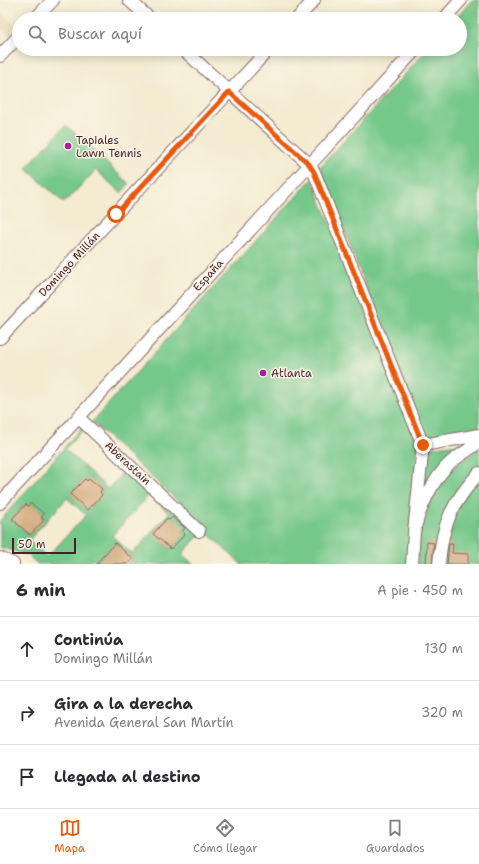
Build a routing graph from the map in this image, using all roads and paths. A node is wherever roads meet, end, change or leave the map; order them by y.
1 (52, 0) edge
2 (129, 0) edge
3 (314, 0) edge
4 (461, 0) edge
5 (41, 12) edge
6 (142, 12) edge
7 (303, 12) edge
8 (450, 12) edge
9 (12, 43) edge
10 (0, 56) edge
11 (190, 56) edge
12 (262, 56) edge
13 (409, 56) edge
14 (229, 92) junction
15 (309, 164) junction
16 (0, 338) edge
17 (78, 417) junction
18 (479, 435) edge
19 (479, 442) edge
20 (423, 445) junction
21 (479, 473) edge
22 (0, 503) edge
23 (199, 531) dead end
24 (414, 532) junction
25 (0, 558) edge
26 (13, 564) edge
27 (412, 564) edge
28 (439, 564) edge

1 - 5 street
2 - 6 street
3 - 7 street
4 - 8 street
9 - 10 street
11 - 14 street
12 - 14 street, Domingo Millán
13 - 15 street, España
14 - 15 street
14 - 16 street, Domingo Millán
15 - 17 street, España
15 - 20 street
17 - 22 street, España
17 - 23 street, Aberastain
18 - 20 street
19 - 24 street
20 - 24 street
21 - 28 street
24 - 27 street
25 - 26 street

